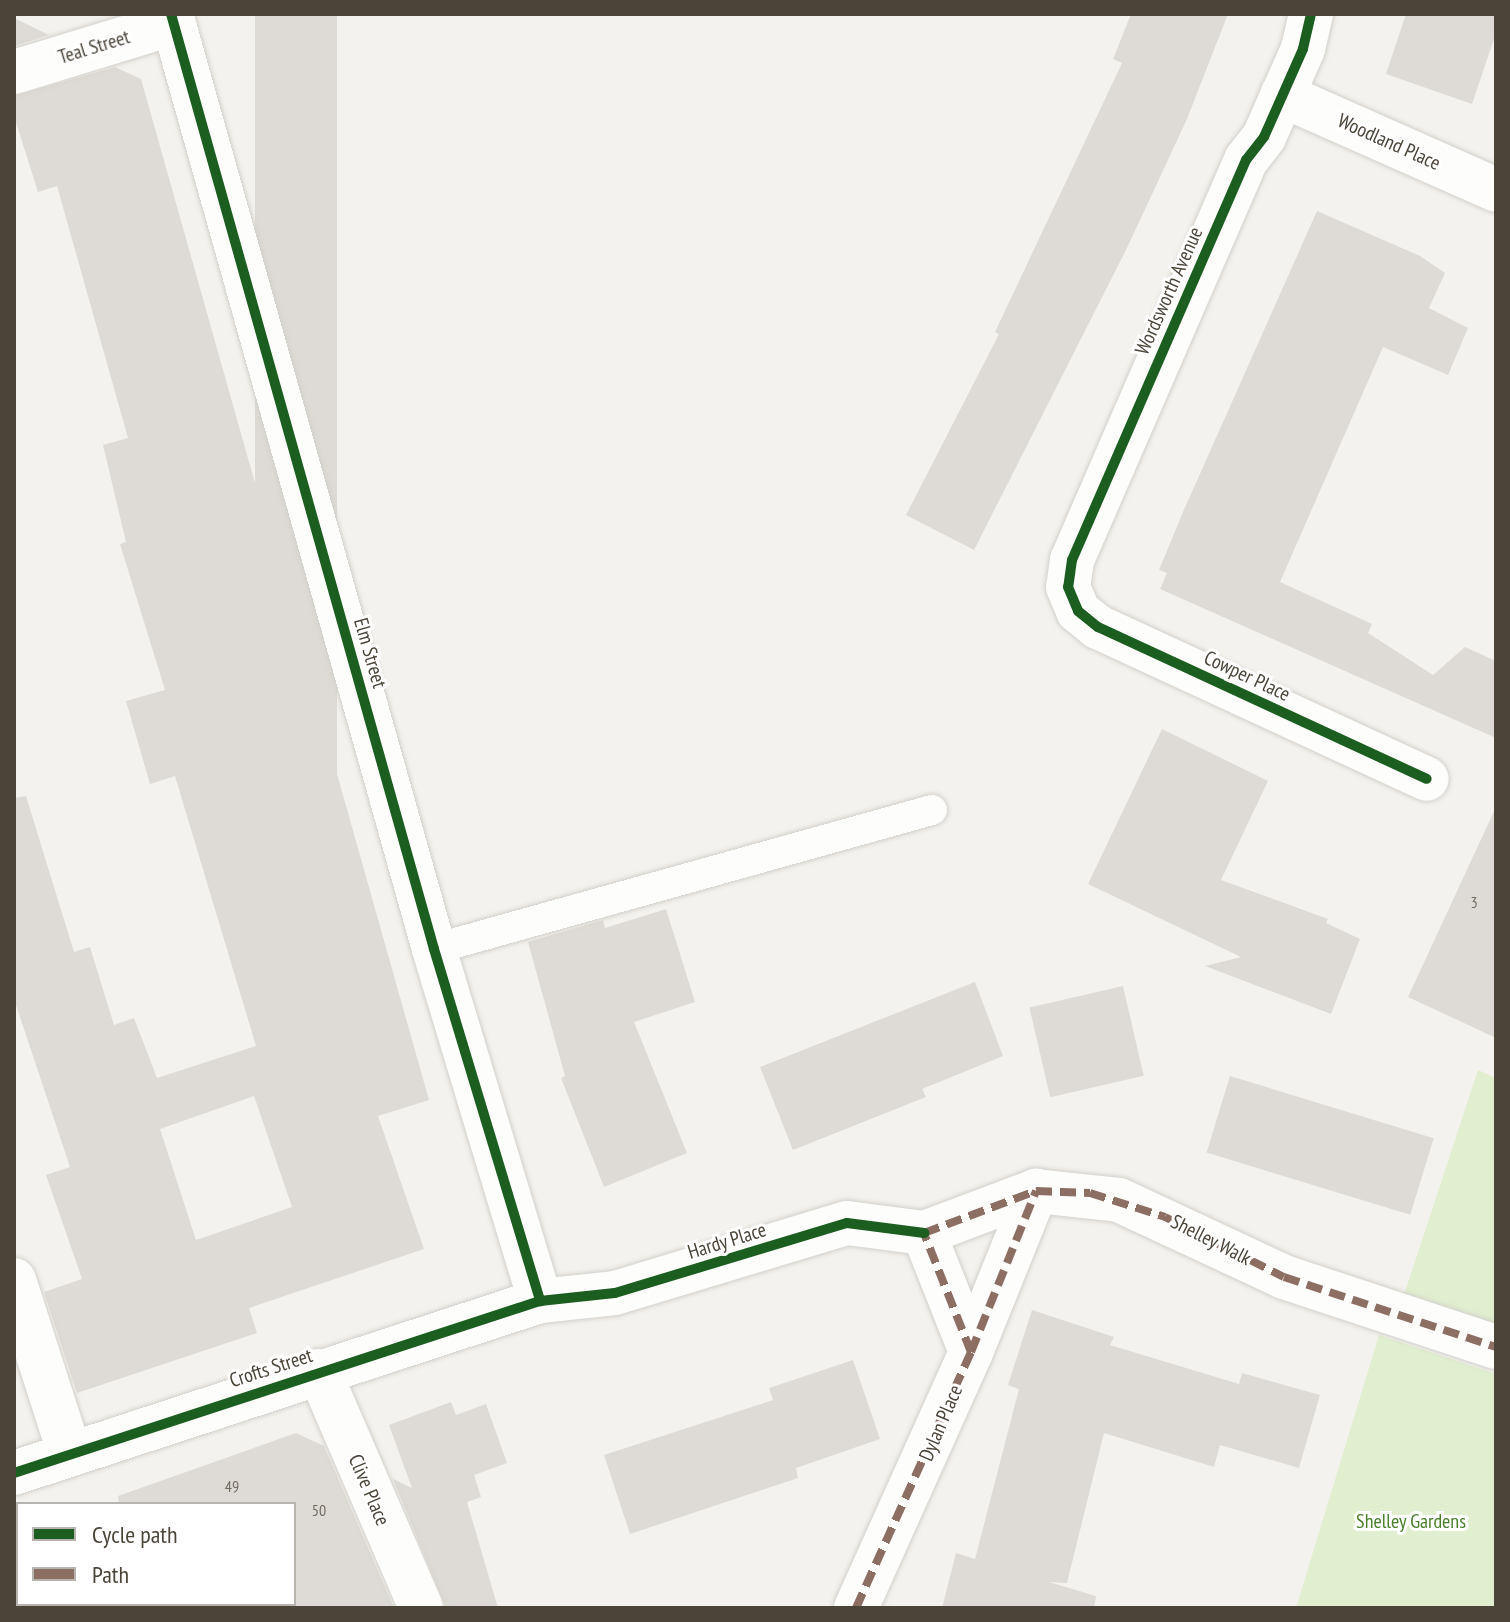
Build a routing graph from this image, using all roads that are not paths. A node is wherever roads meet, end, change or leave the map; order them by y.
1 (1311, 14) edge
2 (173, 19) edge
3 (14, 72) edge
4 (1282, 95) junction
5 (1496, 190) edge
6 (1068, 587) joint
7 (1427, 779) dead end
8 (932, 810) dead end
9 (434, 949) junction
10 (1036, 1191) junction
11 (924, 1233) junction
12 (14, 1280) edge
13 (540, 1301) junction
14 (1496, 1347) edge
15 (971, 1352) junction
16 (319, 1371) junction
17 (70, 1454) junction
18 (14, 1473) edge
19 (421, 1608) edge
20 (856, 1608) edge

1 - 4 street, Wordsworth Avenue
2 - 3 street, Teal Street
2 - 9 street, Elm Street
4 - 5 street, Woodland Place
4 - 6 street, Wordsworth Avenue
6 - 7 street, Cowper Place
8 - 9 lane
9 - 13 street, Elm Street
10 - 11 street, Shelley Walk
10 - 14 street, Shelley Walk
10 - 15 street, Dylan Place
11 - 13 street, Hardy Place
11 - 15 street
12 - 17 street
13 - 16 street, Crofts Street
15 - 20 street, Dylan Place
16 - 17 street, Crofts Street
16 - 19 street, Clive Place
17 - 18 street, Crofts Street

